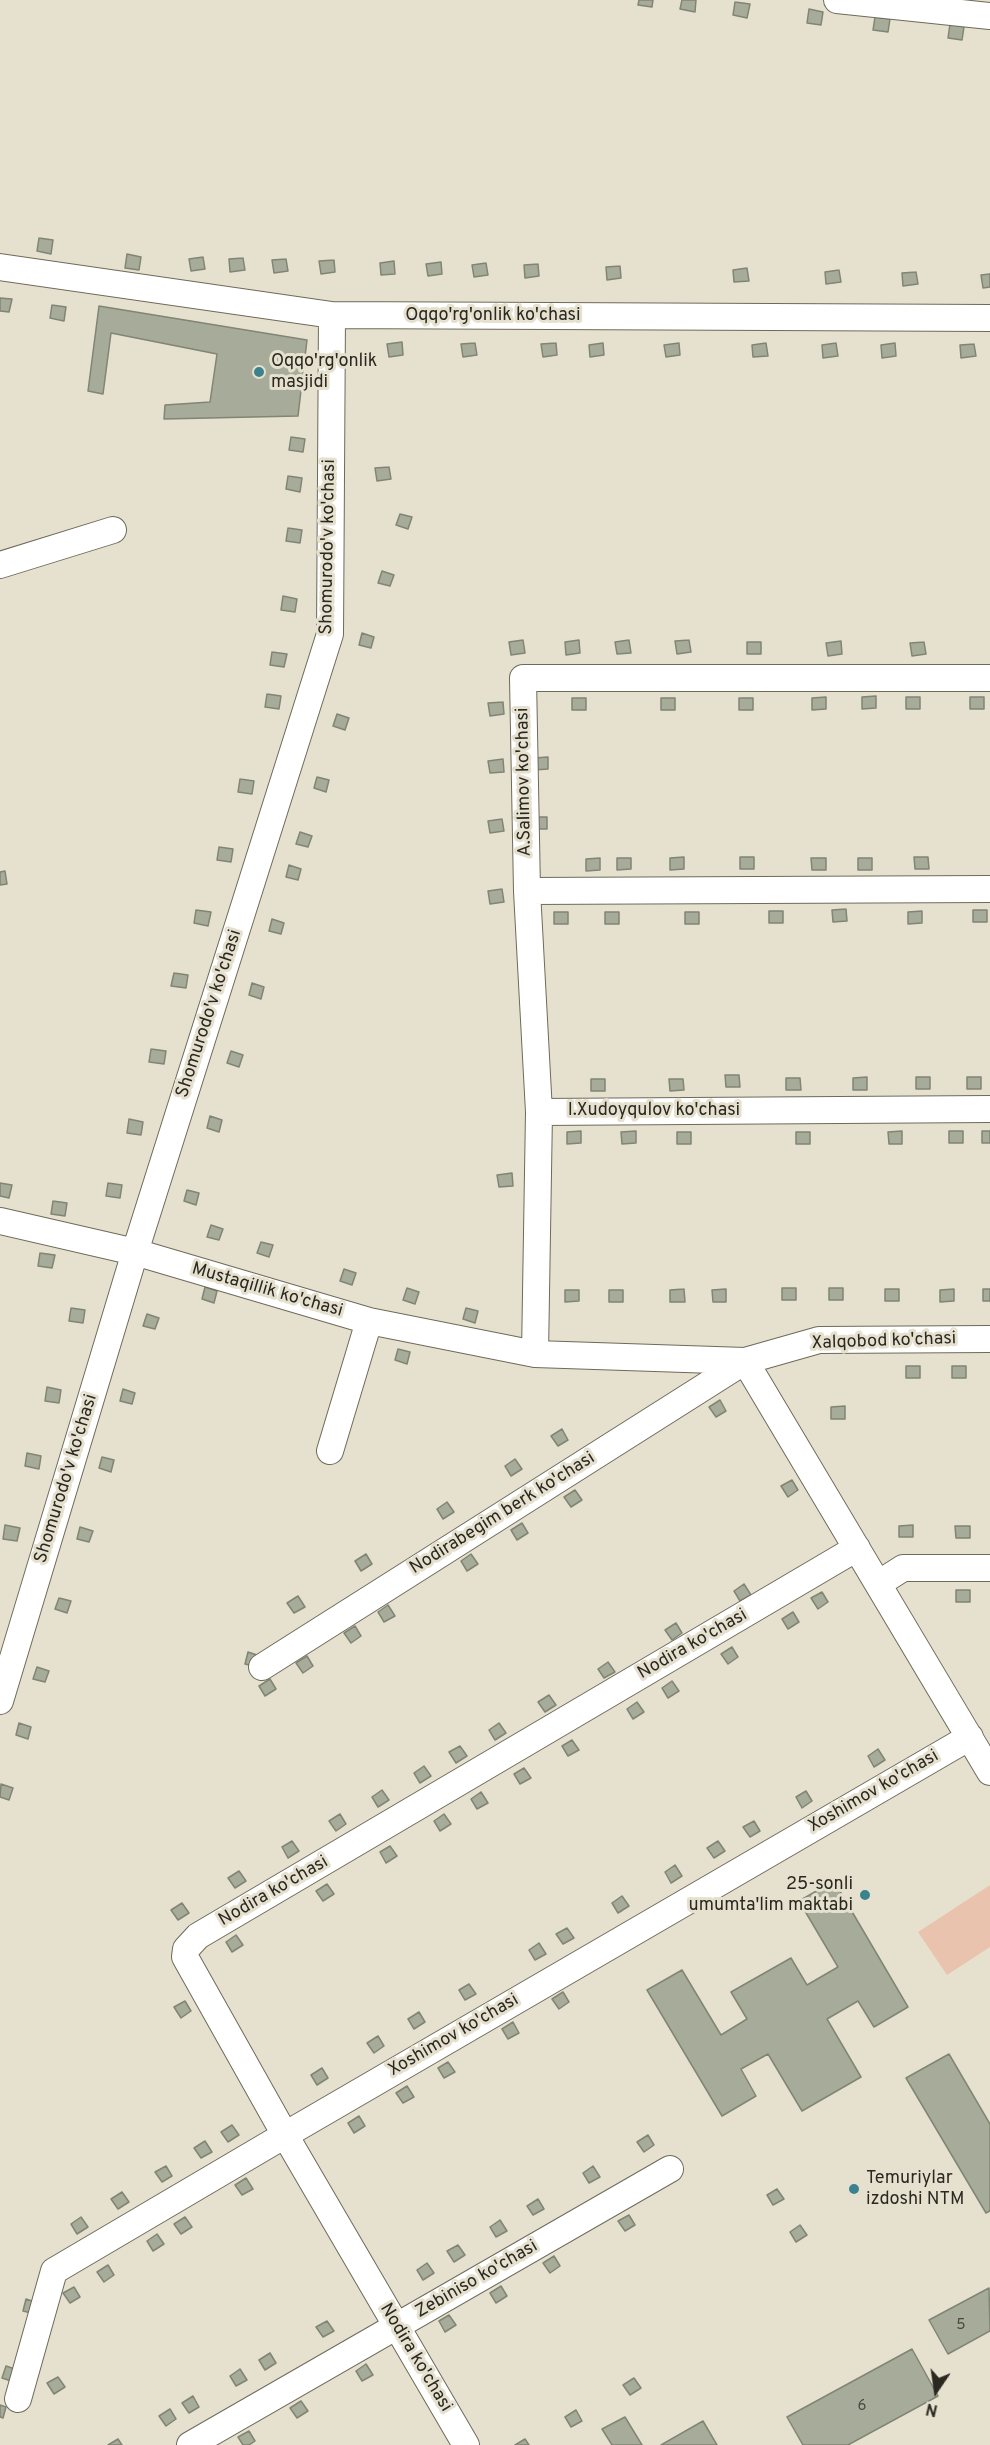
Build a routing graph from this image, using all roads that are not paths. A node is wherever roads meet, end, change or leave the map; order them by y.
1 (837, 0) edge
2 (939, 6) edge
3 (990, 16) edge
4 (0, 267) edge
5 (332, 315) junction
6 (990, 318) edge
7 (113, 530) dead end
8 (0, 565) edge
9 (990, 678) edge
10 (990, 889) edge
11 (528, 891) junction
12 (990, 1109) edge
13 (539, 1112) junction
14 (0, 1221) edge
15 (135, 1252) junction
16 (369, 1321) junction
17 (990, 1339) edge
18 (535, 1354) junction
19 (745, 1361) junction
20 (330, 1451) dead end
21 (857, 1548) junction
22 (990, 1568) edge
23 (878, 1584) junction
24 (262, 1667) dead end
25 (0, 1701) edge
26 (970, 1737) junction
27 (990, 1772) edge
28 (285, 2135) junction
29 (670, 2169) dead end
30 (396, 2326) junction
31 (18, 2399) dead end
32 (190, 2445) edge
33 (466, 2445) edge

1 - 2 street
2 - 3 street
4 - 5 street, Oqqo'rg'onlik ko'chasi
5 - 6 street, Oqqo'rg'onlik ko'chasi
5 - 15 street, Shomurodo'v ko'chasi
7 - 8 street
9 - 11 street, A.Salimov ko'chasi
10 - 11 street
11 - 13 street
12 - 13 street, I.Xudoyqulov ko'chasi
13 - 18 street
14 - 15 street, Mustaqillik ko'chasi
15 - 16 street, Mustaqillik ko'chasi
15 - 25 street, Shomurodo'v ko'chasi
16 - 18 street, Mustaqillik ko'chasi
16 - 20 street
17 - 19 street, Xalqobod ko'chasi
18 - 19 street, Mustaqillik ko'chasi
19 - 21 street
19 - 24 street, Nodirabegim berk ko'chasi
21 - 23 street
21 - 28 street, Nodira ko'chasi
22 - 23 street
23 - 26 street
26 - 27 street
26 - 28 street, Xoshimov ko'chasi
28 - 30 street, Nodira ko'chasi
28 - 31 street, Xoshimov ko'chasi
29 - 30 street, Zebiniso ko'chasi
30 - 32 street, Zebiniso ko'chasi
30 - 33 street, Nodira ko'chasi

